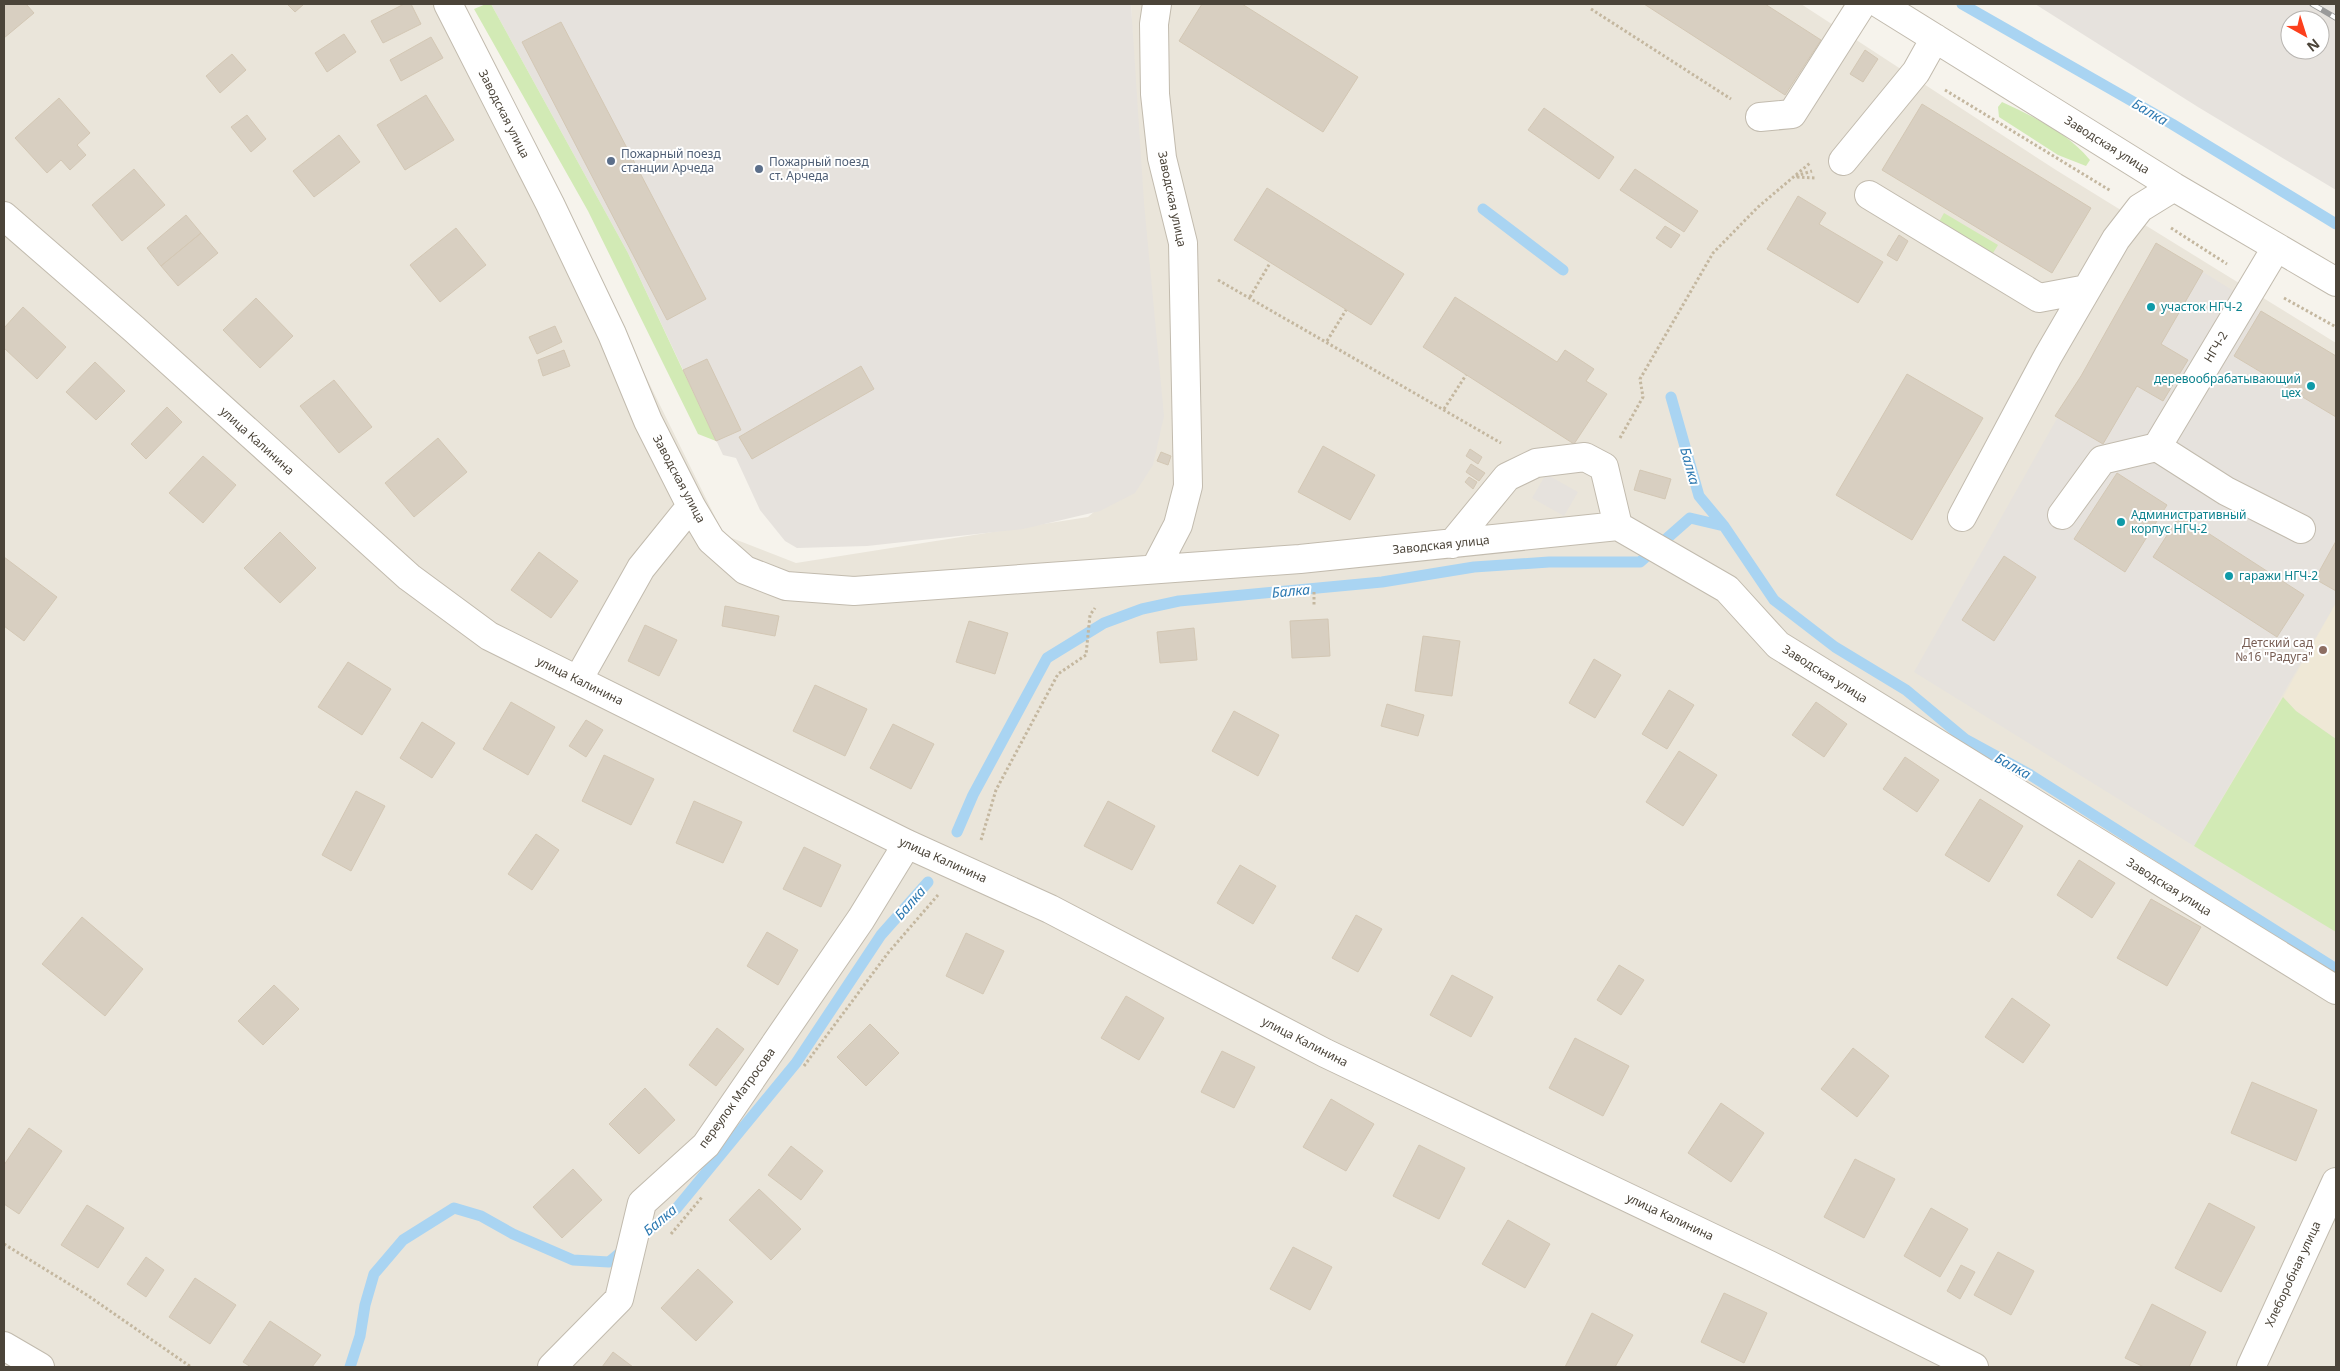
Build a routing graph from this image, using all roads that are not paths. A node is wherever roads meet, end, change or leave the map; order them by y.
1 (448, 4) edge
2 (1157, 4) edge
3 (1862, 4) edge
4 (1880, 4) edge
5 (1936, 38) junction
6 (1760, 117) road end
7 (1843, 161) dead end
8 (2174, 187) junction
9 (1869, 195) dead end
10 (4, 216) edge
11 (2276, 248) junction
12 (2336, 282) edge
13 (2087, 289) junction
14 (2157, 447) junction
15 (691, 506) junction
16 (2062, 515) dead end
17 (1962, 517) dead end
18 (1618, 526) junction
19 (2301, 530) dead end
20 (1452, 544) junction
21 (1155, 569) junction
22 (578, 680) junction
23 (907, 844) junction
24 (2336, 990) edge
25 (2336, 1182) edge
26 (4, 1346) edge
27 (40, 1367) edge
28 (552, 1367) edge
29 (1974, 1367) edge
30 (2251, 1367) edge

1 - 15 street, Заводская улица
2 - 21 street, Заводская улица
3 - 6 street
4 - 5 street, Заводская улица
5 - 7 street
5 - 8 street, Заводская улица
8 - 11 street, Заводская улица
8 - 13 street
9 - 13 street
10 - 22 street, улица Калинина
11 - 12 street, Заводская улица
11 - 14 street, НГЧ-2
13 - 17 street
14 - 16 street
14 - 19 street
15 - 21 street, Заводская улица
15 - 22 street
18 - 20 street, Заводская улица
18 - 20 street
18 - 24 street, Заводская улица
20 - 21 street, Заводская улица
22 - 23 street, улица Калинина
23 - 28 street, переулок Матросова
23 - 29 street, улица Калинина
25 - 30 street, Хлеборобная улица
26 - 27 street

